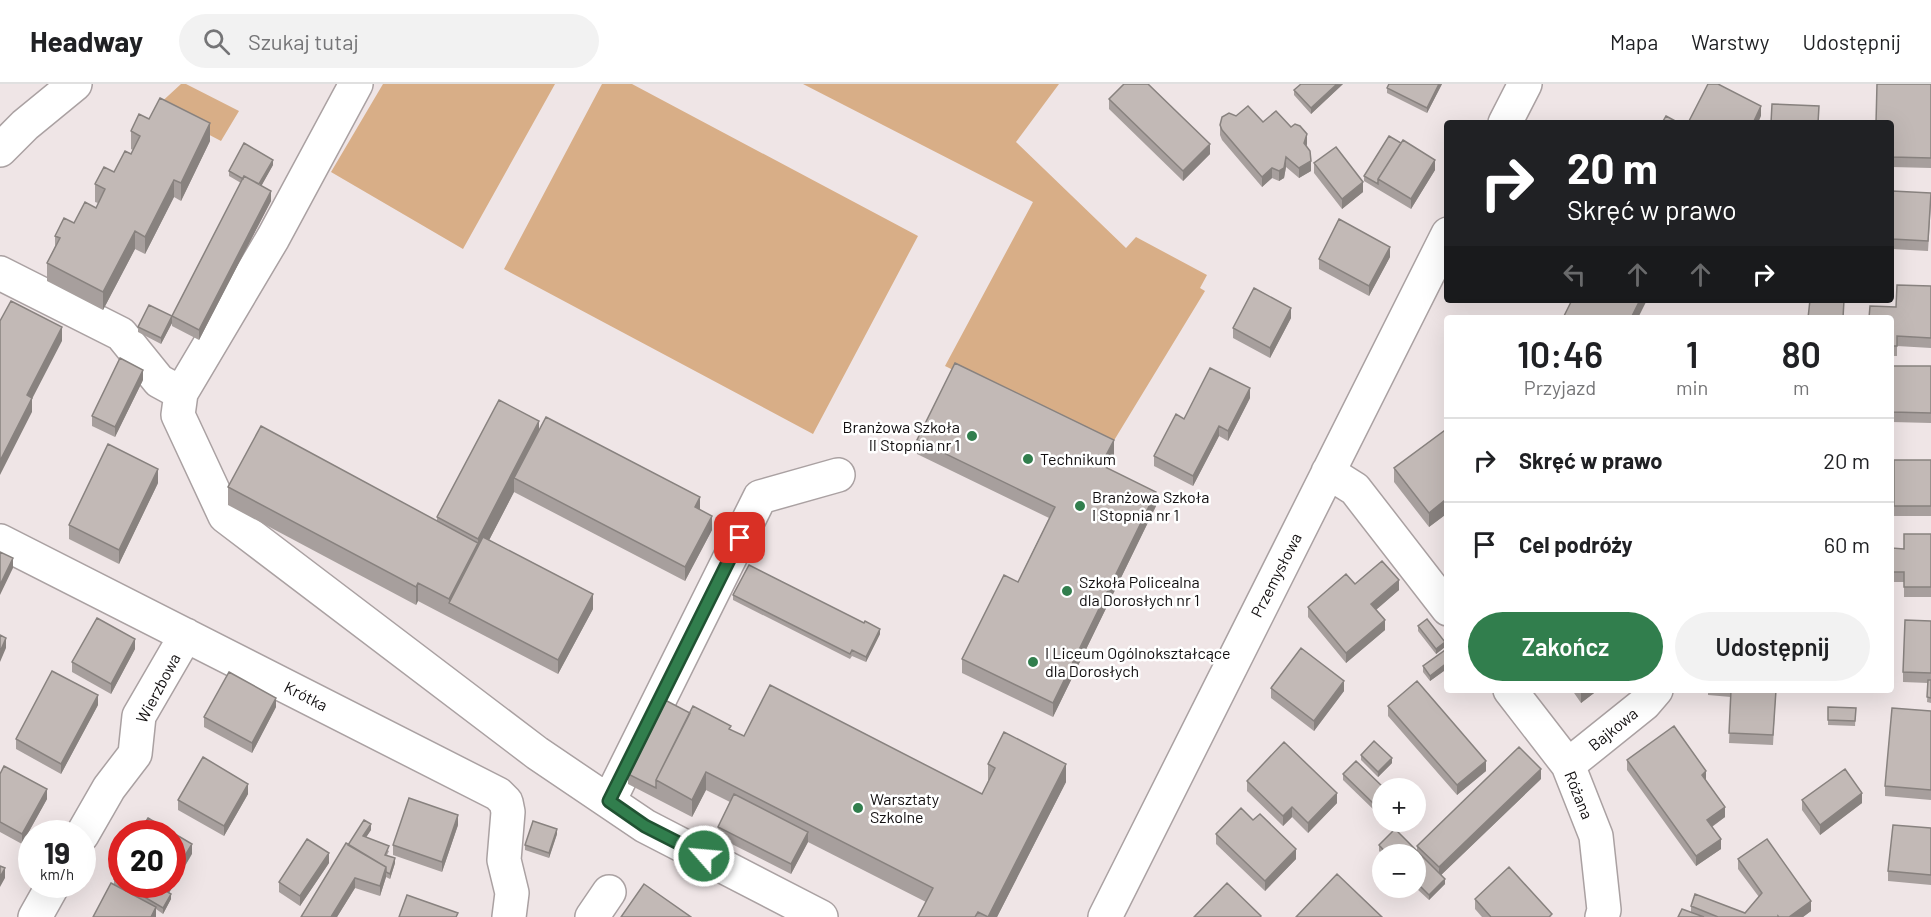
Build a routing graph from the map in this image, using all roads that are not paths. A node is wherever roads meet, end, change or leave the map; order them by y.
1 (75, 84) edge
2 (356, 84) edge
3 (1525, 84) edge
4 (1506, 120) edge
5 (0, 150) edge
6 (1444, 242) edge
7 (0, 273) edge
8 (181, 393) junction
9 (1328, 472) junction
10 (838, 475) dead end
11 (0, 541) edge
12 (1444, 604) edge
13 (186, 635) junction
14 (1512, 693) edge
15 (1653, 693) edge
16 (1568, 765) junction
17 (609, 801) junction
18 (91, 820) edge
19 (46, 898) edge
20 (35, 917) edge
21 (509, 917) edge
22 (821, 917) edge
23 (1106, 917) edge
24 (1602, 917) edge

1 - 5 street
2 - 8 street
3 - 4 street
6 - 9 street, Przemysłowa
7 - 8 street
8 - 17 street
9 - 12 street
9 - 23 street, Przemysłowa
10 - 17 street
11 - 13 street, Krótka
13 - 18 street, Wierzbowa
13 - 21 street, Krótka
14 - 16 street, Różana
15 - 16 street, Bajkowa
16 - 24 street, Różana
17 - 22 street
19 - 20 street

